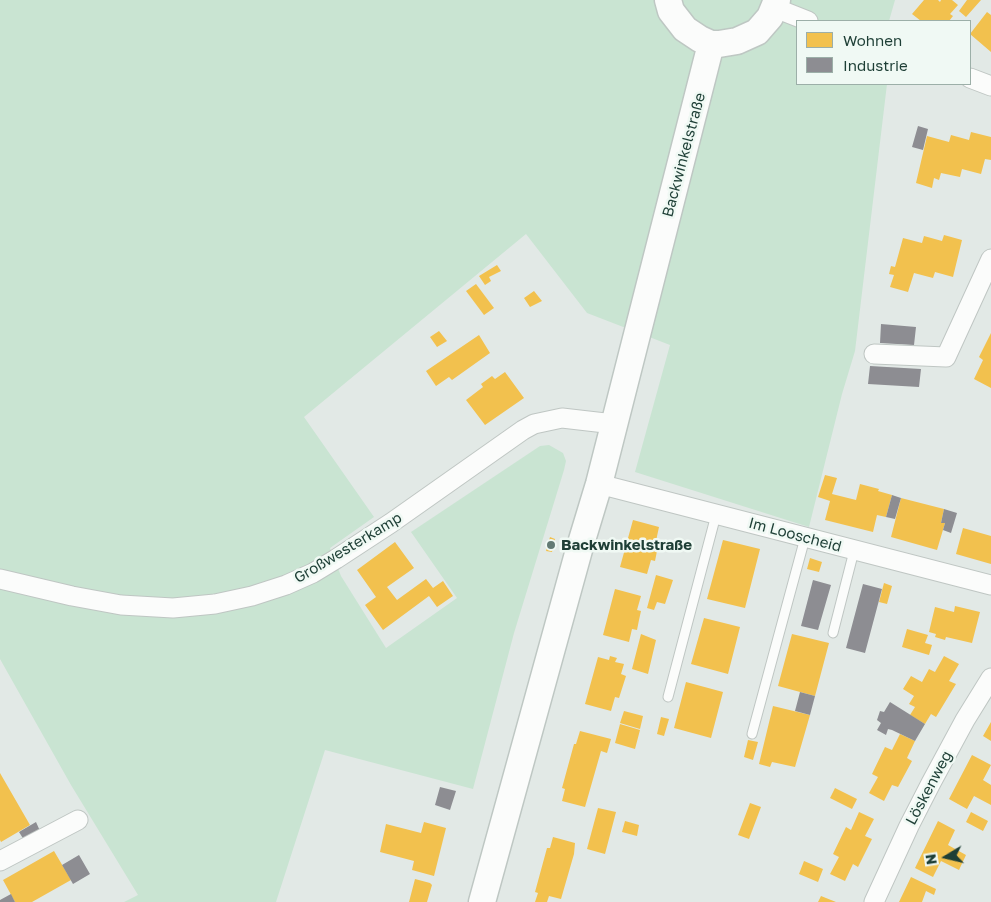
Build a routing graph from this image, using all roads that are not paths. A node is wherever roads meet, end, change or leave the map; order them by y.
1 (668, 0) edge
2 (776, 4) edge
3 (806, 20) edge
4 (712, 44) junction
5 (971, 78) edge
6 (991, 86) edge
7 (991, 259) edge
8 (874, 354) dead end
9 (614, 424) junction
10 (599, 484) junction
11 (716, 515) junction
12 (805, 538) junction
13 (854, 551) junction
14 (0, 579) edge
15 (991, 585) edge
16 (833, 633) dead end
17 (991, 678) edge
18 (668, 697) dead end
19 (752, 734) dead end
20 (78, 820) dead end
21 (0, 862) edge
22 (482, 902) edge
23 (874, 902) edge

1 - 4 main road
2 - 3 street
2 - 4 main road
4 - 9 main road, Backwinkelstraße
5 - 6 street
7 - 8 street
9 - 10 main road, Backwinkelstraße
9 - 14 street, Großwesterkamp
10 - 11 street, Im Looscheid
10 - 22 main road, Backwinkelstraße
11 - 12 street, Im Looscheid
11 - 18 lane
12 - 13 street, Im Looscheid
12 - 19 lane
13 - 15 street, Im Looscheid
13 - 16 lane
17 - 23 street, Löskenweg
20 - 21 street

